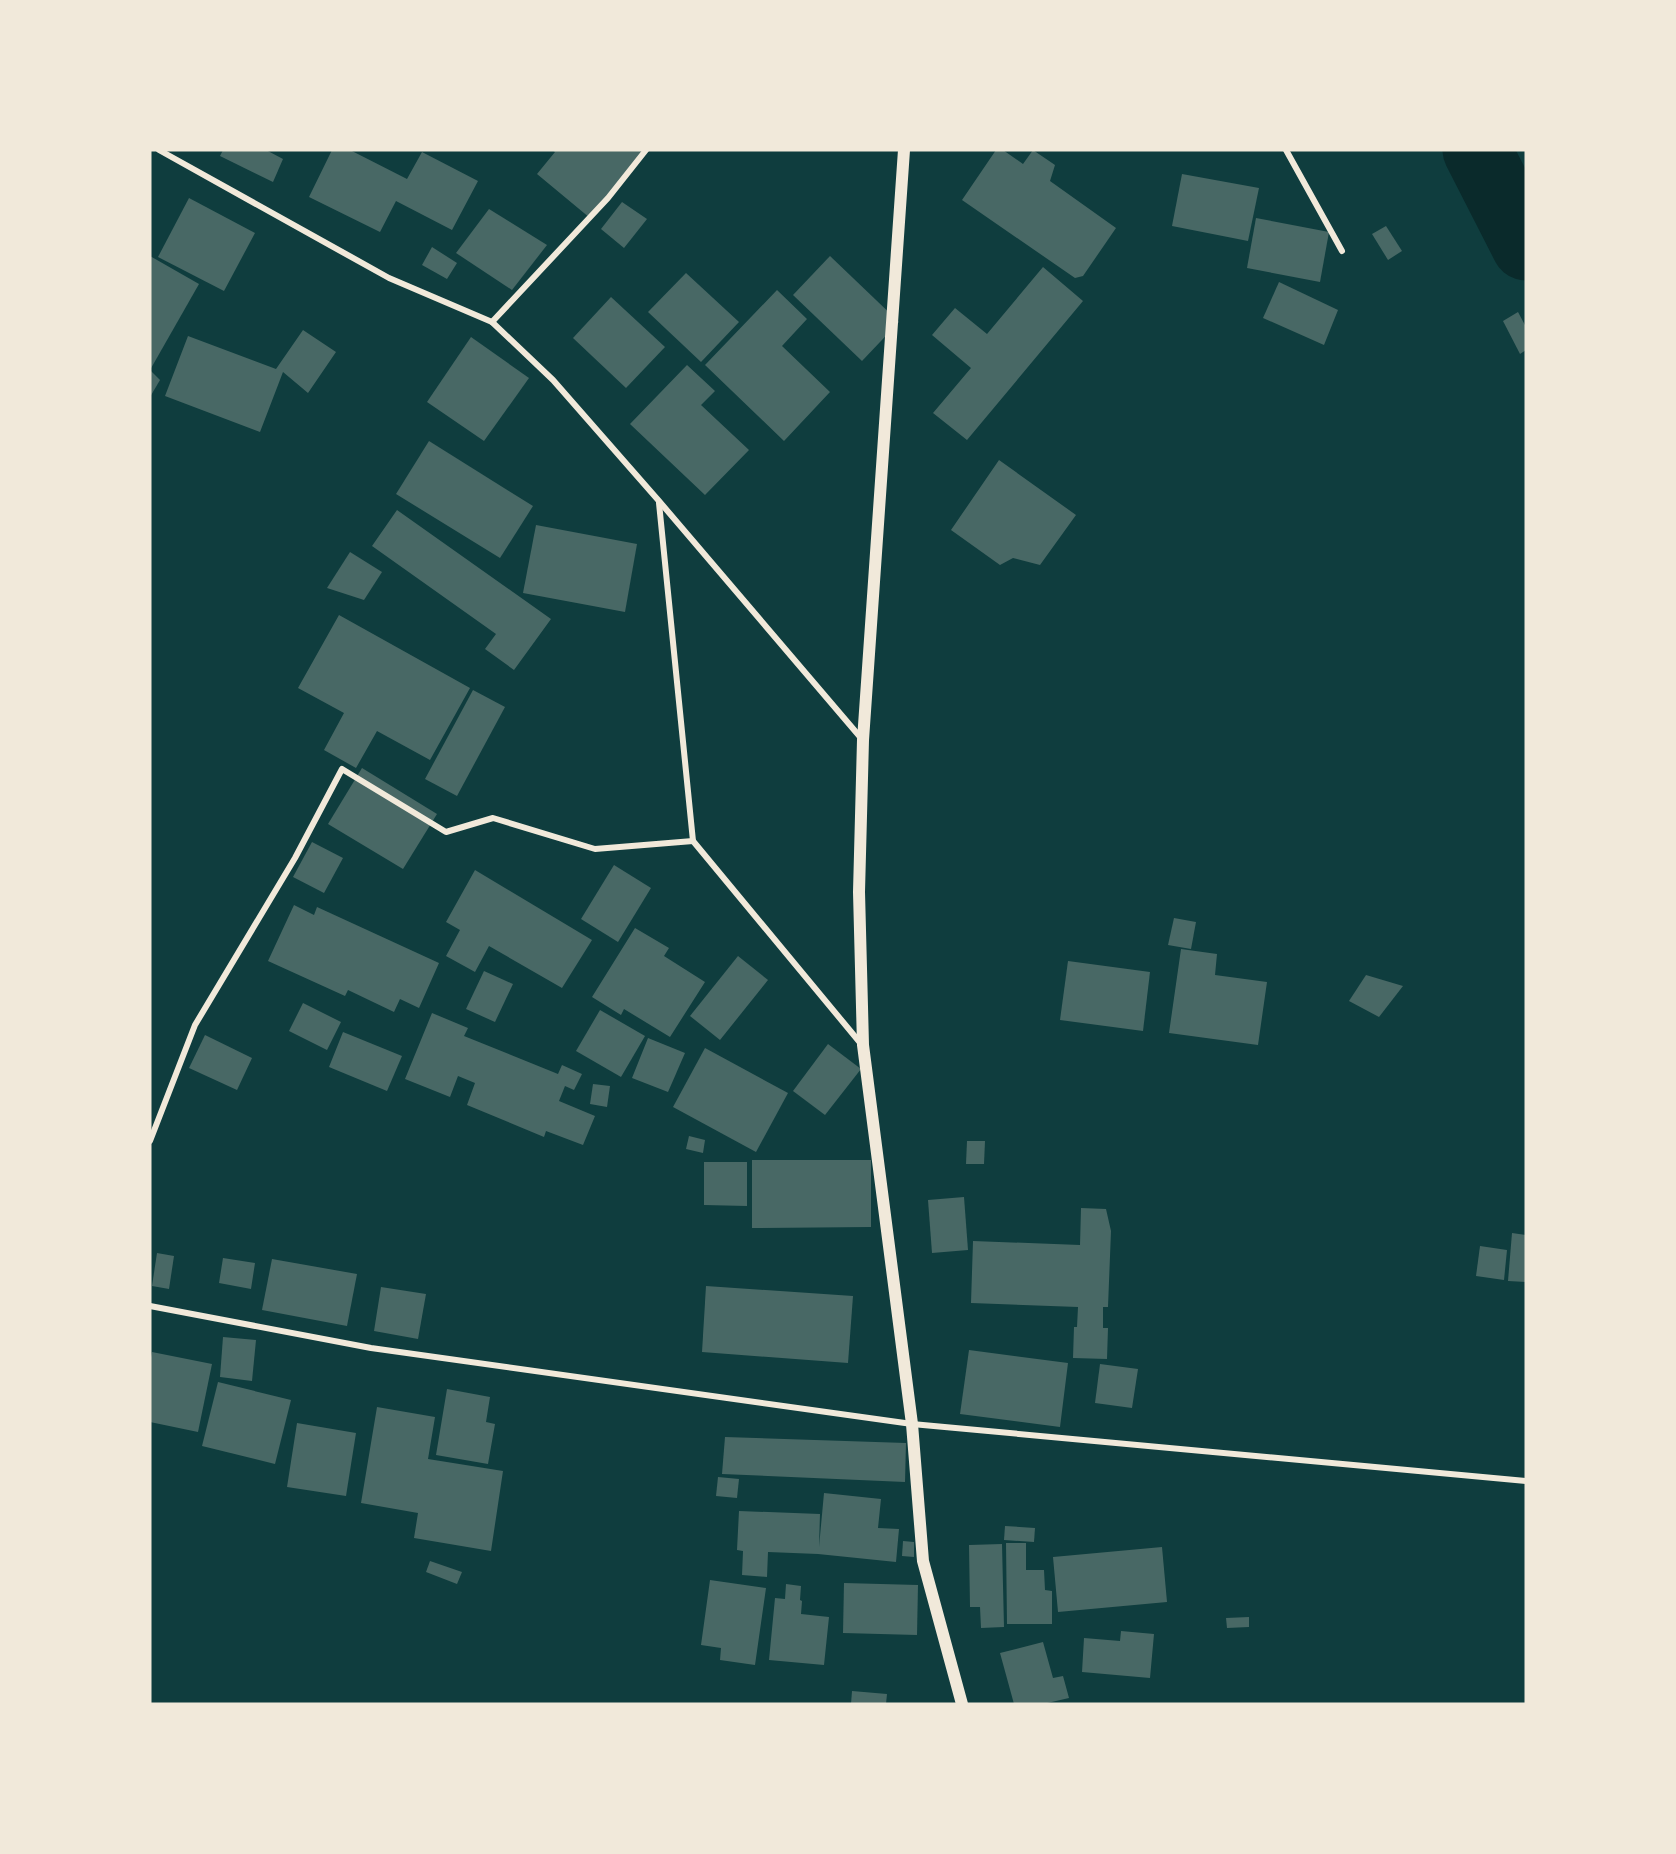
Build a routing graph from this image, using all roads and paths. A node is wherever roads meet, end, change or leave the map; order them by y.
1 (159, 150) edge
2 (646, 150) edge
3 (903, 150) edge
4 (1286, 150) edge
5 (1342, 251) dead end
6 (492, 322) junction
7 (659, 501) junction
8 (863, 740) junction
9 (693, 841) junction
10 (862, 1045) junction
11 (150, 1142) edge
12 (150, 1306) edge
13 (912, 1424) junction
14 (1526, 1481) edge
15 (962, 1704) edge

1 - 6 street
2 - 6 street
3 - 8 main road
4 - 5 street
6 - 7 street
7 - 8 street
7 - 9 street
8 - 10 main road
9 - 10 street
9 - 11 street
10 - 13 main road
12 - 13 street
13 - 14 street
13 - 15 main road

